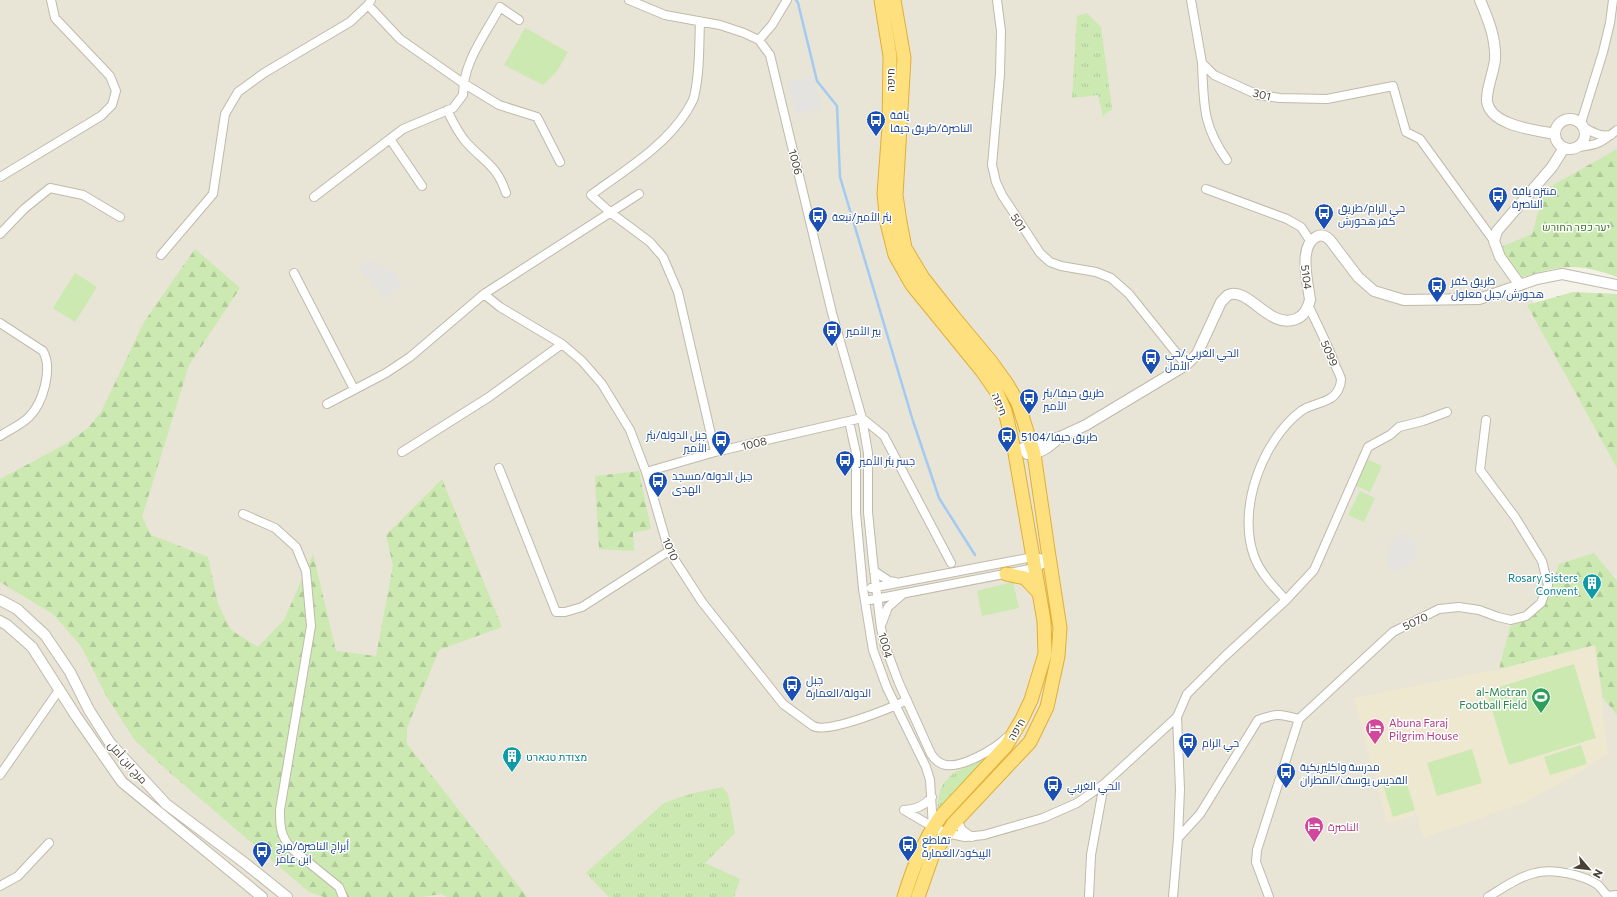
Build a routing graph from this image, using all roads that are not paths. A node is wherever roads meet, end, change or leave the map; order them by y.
1 (51, 0) edge
2 (629, 0) edge
3 (786, 0) edge
4 (881, 0) edge
5 (894, 0) edge
6 (997, 0) edge
7 (1191, 0) edge
8 (1480, 0) edge
9 (1613, 0) edge
10 (639, 2) edge
11 (369, 3) edge
12 (519, 20) dead end
13 (700, 21) junction
14 (759, 40) junction
15 (1202, 63) junction
16 (463, 83) junction
17 (447, 110) junction
18 (1583, 126) junction
19 (1614, 132) edge
20 (1555, 134) junction
21 (390, 139) junction
22 (1579, 146) junction
23 (1564, 148) junction
24 (1227, 160) dead end
25 (560, 162) dead end
26 (0, 177) edge
27 (422, 186) dead end
28 (1206, 189) dead end
29 (506, 193) dead end
30 (639, 194) dead end
31 (314, 197) dead end
32 (611, 213) junction
33 (120, 217) dead end
34 (0, 234) edge
35 (1494, 241) junction
36 (1310, 242) junction
37 (161, 255) dead end
38 (294, 273) dead end
39 (1520, 285) junction
40 (1617, 285) edge
41 (484, 294) junction
42 (1309, 307) junction
43 (0, 323) edge
44 (562, 344) junction
45 (1186, 365) junction
46 (354, 389) junction
47 (327, 404) dead end
48 (1448, 412) dead end
49 (862, 418) junction
50 (1486, 420) dead end
51 (849, 421) junction
52 (0, 436) edge
53 (1033, 449) junction
54 (402, 452) dead end
55 (715, 452) junction
56 (1015, 453) junction
57 (499, 468) dead end
58 (646, 472) junction
59 (243, 514) dead end
60 (669, 551) junction
61 (1050, 560) junction
62 (951, 563) dead end
63 (1034, 563) junction
64 (874, 571) junction
65 (1006, 574) junction
66 (898, 583) junction
67 (876, 587) junction
68 (863, 589) junction
69 (903, 594) junction
70 (1040, 595) junction
71 (877, 599) junction
72 (0, 600) edge
73 (1286, 600) junction
74 (865, 601) junction
75 (0, 621) edge
76 (881, 628) junction
77 (59, 690) junction
78 (907, 700) junction
79 (896, 706) junction
80 (1177, 717) junction
81 (1022, 719) junction
82 (1299, 719) junction
83 (0, 775) edge
84 (1104, 784) junction
85 (932, 797) junction
86 (957, 820) junction
87 (932, 827) junction
88 (946, 833) junction
89 (972, 837) junction
90 (1178, 838) junction
91 (49, 843) dead end
92 (0, 886) edge
93 (1617, 895) edge
94 (262, 897) edge
95 (288, 897) edge
96 (343, 897) edge
97 (904, 897) edge
98 (918, 897) edge
99 (1089, 897) edge
100 (1172, 897) edge
101 (1269, 897) edge
102 (1488, 897) edge
103 (1607, 897) edge

1 - 26 street
2 - 10 street
3 - 14 street
4 - 56 highway, חיפה
5 - 53 highway, חיפה
6 - 45 street, 501
7 - 15 street
8 - 20 street
9 - 18 street
10 - 13 street
11 - 16 street
11 - 37 street
12 - 16 street
13 - 14 street
13 - 32 street
14 - 49 street, 1006
15 - 24 street
15 - 35 street, 301
16 - 17 street
16 - 25 street
17 - 21 street
17 - 29 street
18 - 19 street
18 - 20 street
18 - 22 street
19 - 22 street
20 - 23 street
21 - 27 street
21 - 31 street
22 - 23 street
23 - 35 street
28 - 36 street
30 - 32 street
32 - 41 street
32 - 55 street
33 - 34 street
35 - 39 street
36 - 39 street
36 - 42 street, 5104
38 - 46 street
39 - 40 street
41 - 44 street, 1010
41 - 46 street
42 - 45 street
42 - 73 street, 5099
43 - 52 street
44 - 54 street
44 - 58 street, 1010
45 - 53 street
46 - 47 street
48 - 73 street
49 - 51 street, 1008
49 - 62 street
49 - 64 street, 1004
50 - 82 street, 5070
51 - 55 street, 1008
51 - 68 street, 1004
53 - 56 street
53 - 61 highway, חיפה
55 - 58 street, 1008
56 - 63 highway, חיפה
57 - 60 street
58 - 60 street, 1010
59 - 96 street
60 - 79 street, 1010
61 - 63 street
61 - 86 highway, חיפה
63 - 65 street
63 - 66 street
63 - 70 highway, חיפה
64 - 66 street
64 - 67 street, 1004
65 - 69 street
65 - 70 highway
66 - 67 street
67 - 68 street
67 - 71 street, 1004
68 - 74 street, 1004
69 - 71 street
69 - 76 street
70 - 81 highway, חיפה
71 - 74 street
71 - 76 street, 1004
72 - 95 street, مرج ابن أمل
73 - 80 street
74 - 79 street, 1004
75 - 77 street, مرج ابن أمل
76 - 78 street, 1004
77 - 83 street
77 - 94 street, مرج ابن أمل
78 - 79 street, 1010
78 - 81 street, 1004
79 - 85 street, 1004
80 - 84 street
80 - 90 street
81 - 87 highway, חיפה
82 - 90 street
82 - 101 street, 5070
84 - 89 street
84 - 99 street
85 - 87 street, 1004
85 - 87 street
86 - 88 highway, חיפה
86 - 89 street
87 - 88 street
87 - 97 highway, חיפה
88 - 89 street
88 - 98 highway, חיפה
90 - 100 street
91 - 92 street
93 - 103 street
102 - 103 street

